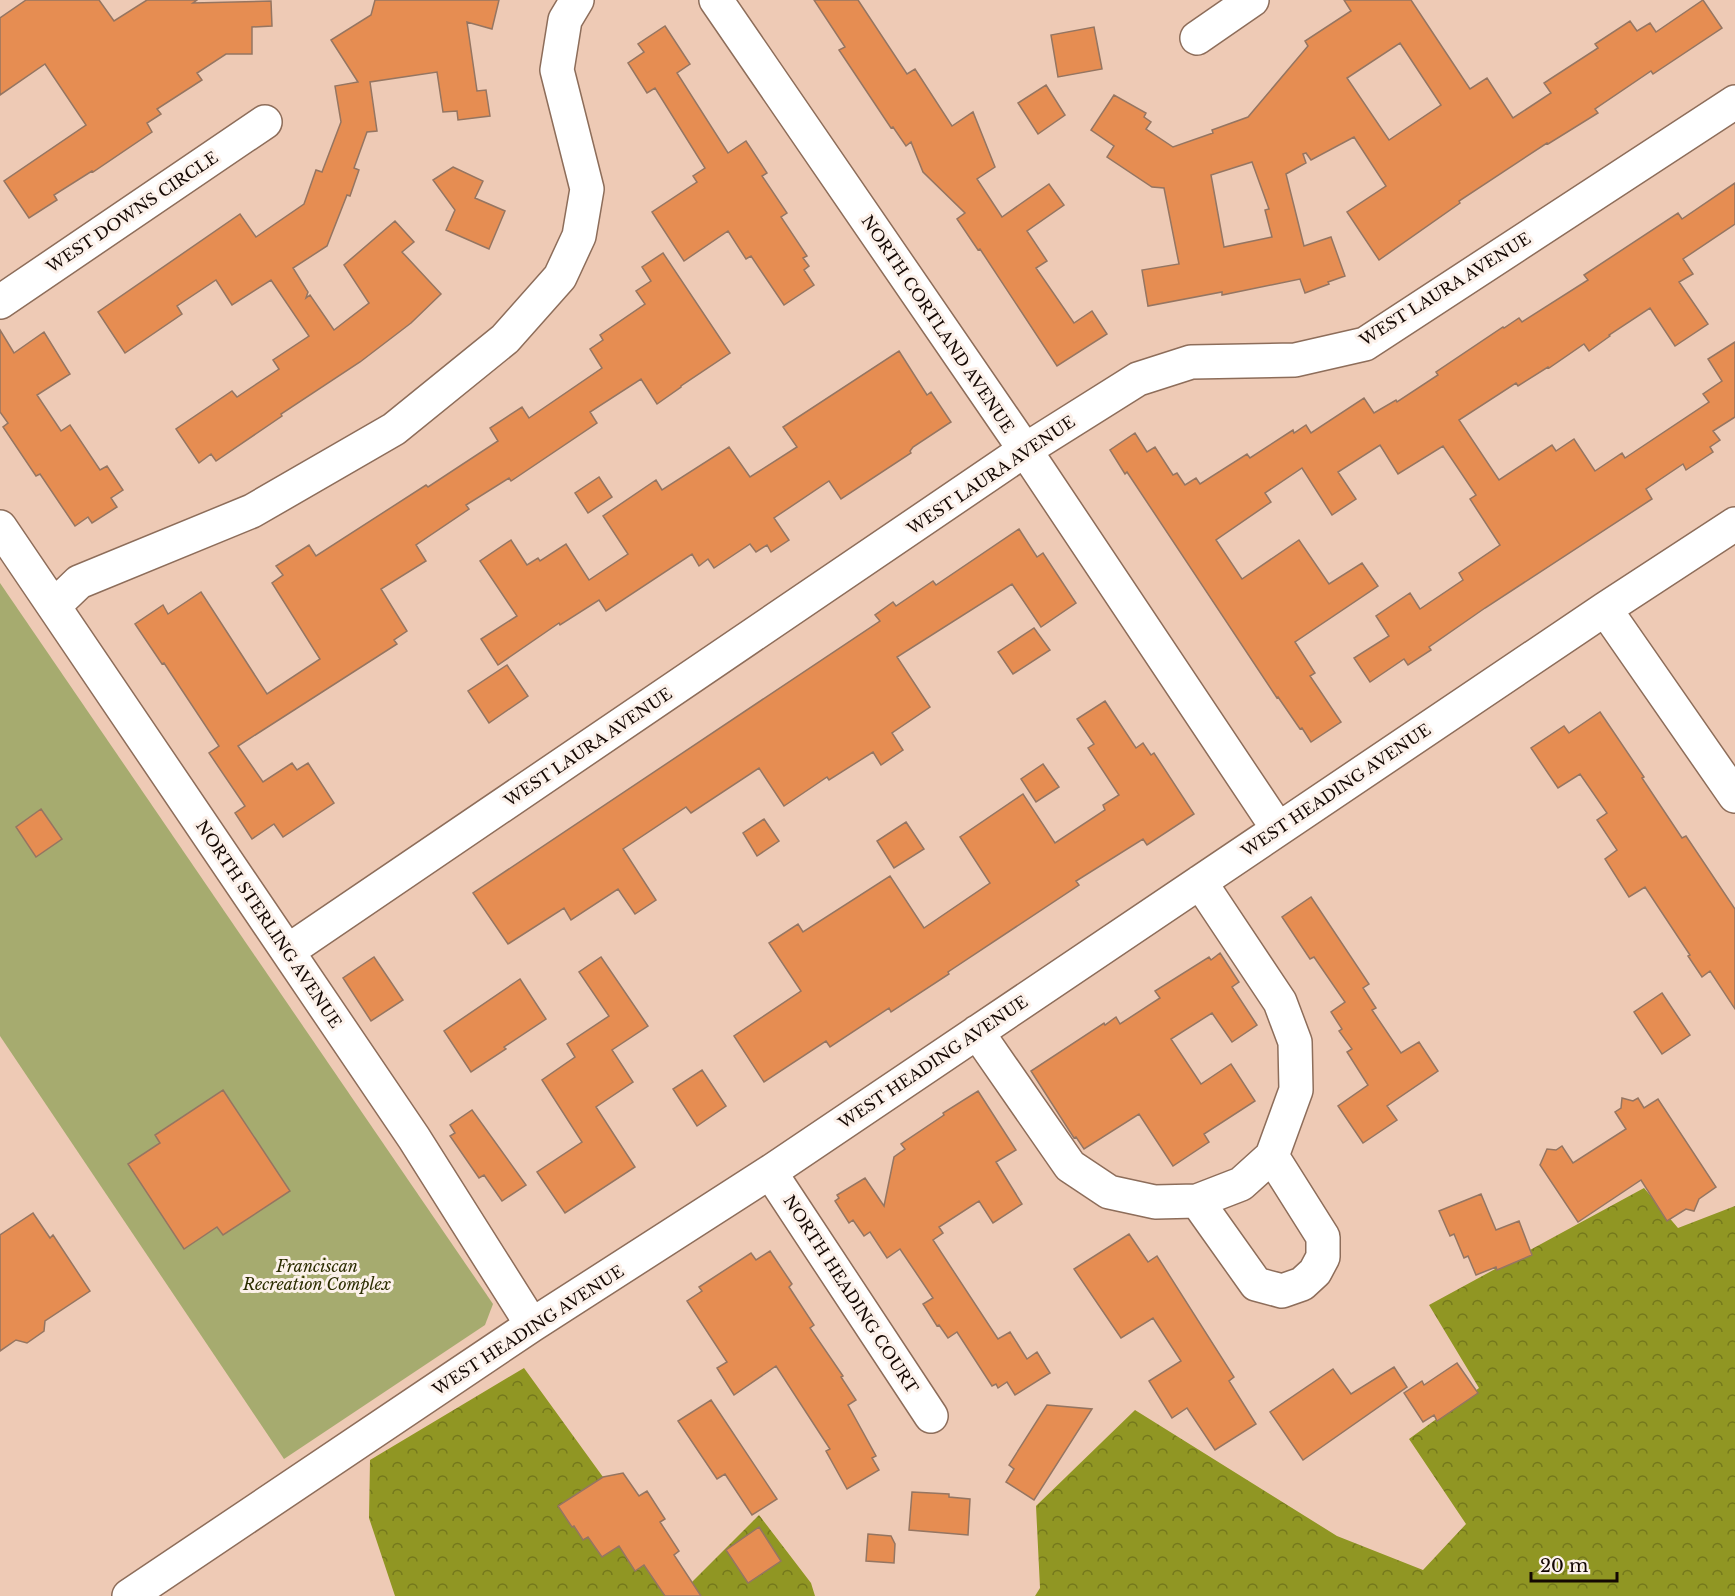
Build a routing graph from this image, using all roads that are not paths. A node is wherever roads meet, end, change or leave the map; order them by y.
1 (577, 0) edge
2 (716, 0) edge
3 (1252, 0) edge
4 (1197, 38) dead end
5 (1735, 102) edge
6 (265, 122) dead end
7 (0, 302) edge
8 (1025, 450) junction
9 (1735, 524) edge
10 (0, 527) edge
11 (54, 606) junction
12 (1605, 609) junction
13 (1735, 796) edge
14 (1278, 830) junction
15 (1200, 882) junction
16 (288, 951) junction
17 (977, 1032) junction
18 (1272, 1156) junction
19 (770, 1172) junction
20 (1197, 1201) junction
21 (532, 1325) junction
22 (931, 1416) dead end
23 (129, 1596) edge

1 - 11 street
2 - 8 street, NORTH CORTLAND AVENUE
3 - 4 street
5 - 8 street, WEST LAURA AVENUE
6 - 7 street, WEST DOWNS CIRCLE
8 - 14 street, NORTH CORTLAND AVENUE
8 - 16 street, WEST LAURA AVENUE
9 - 12 street, WEST HEADING AVENUE
10 - 11 street, NORTH STERLING AVENUE
11 - 16 street, NORTH STERLING AVENUE
12 - 13 street
12 - 14 street, WEST HEADING AVENUE
14 - 15 street, WEST HEADING AVENUE
15 - 17 street, WEST HEADING AVENUE
15 - 18 street
16 - 21 street, NORTH STERLING AVENUE
17 - 19 street, WEST HEADING AVENUE
17 - 20 street
18 - 20 street
18 - 20 street
19 - 21 street, WEST HEADING AVENUE
19 - 22 street, NORTH HEADING COURT
21 - 23 street, WEST HEADING AVENUE

